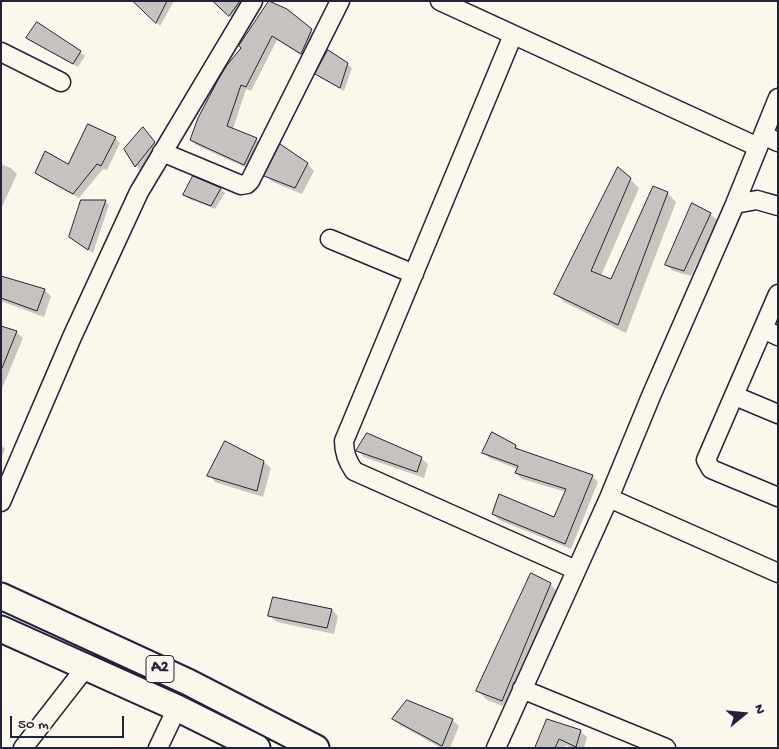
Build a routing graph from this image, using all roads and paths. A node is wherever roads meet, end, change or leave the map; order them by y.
1 (252, 1) edge
2 (340, 1) edge
3 (440, 1) edge
4 (513, 35) junction
5 (1, 52) edge
6 (62, 82) dead end
7 (778, 98) edge
8 (766, 142) edge
9 (162, 152) junction
10 (735, 204) junction
11 (778, 206) edge
12 (330, 239) dead end
13 (414, 274) junction
14 (778, 294) edge
15 (771, 332) edge
16 (735, 396) junction
17 (778, 414) edge
18 (778, 497) edge
19 (609, 498) junction
20 (1, 502) edge
21 (576, 570) junction
22 (778, 573) edge
23 (1, 596) edge
24 (1, 630) edge
25 (86, 667) junction
26 (522, 689) junction
27 (177, 708) junction
28 (661, 747) edge
29 (23, 748) edge
30 (158, 748) edge
31 (257, 748) edge
32 (316, 748) edge
33 (496, 748) edge

1 - 9 street
2 - 9 street
3 - 4 street
4 - 8 street
4 - 13 street
5 - 6 street
7 - 8 street
8 - 10 street
9 - 20 street
10 - 11 street
10 - 19 street
12 - 13 street
13 - 21 street
14 - 15 street
15 - 16 street
16 - 17 street
16 - 18 street
19 - 21 street
19 - 22 street
21 - 26 street
23 - 32 highway, A2
24 - 25 highway, A2
25 - 27 highway, A2
25 - 29 street
26 - 28 street
26 - 33 street
27 - 30 street
27 - 31 highway, A2

